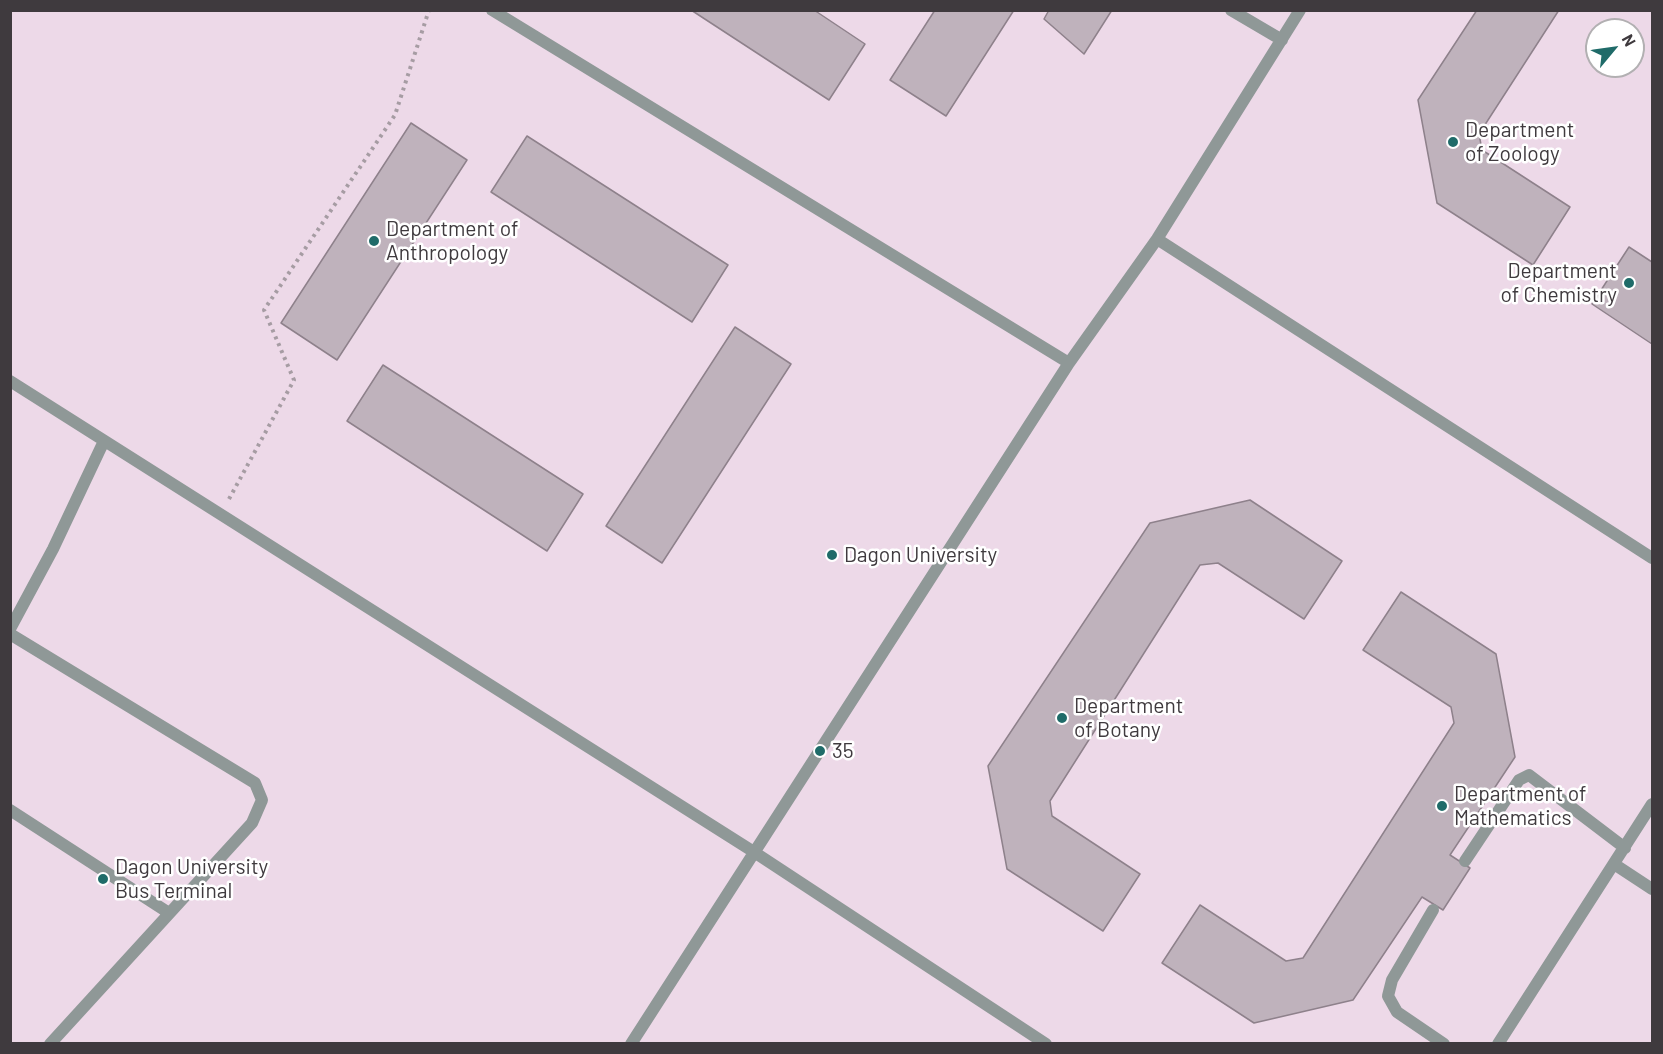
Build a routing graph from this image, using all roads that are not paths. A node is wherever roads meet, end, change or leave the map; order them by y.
1 (492, 10) edge
2 (1232, 10) edge
3 (1300, 10) edge
4 (1282, 40) junction
5 (1157, 239) junction
6 (1069, 363) junction
7 (10, 381) edge
8 (104, 441) junction
9 (1653, 558) edge
10 (10, 632) edge
11 (1653, 804) edge
12 (10, 810) edge
13 (1624, 848) junction
14 (754, 852) junction
15 (1465, 861) dead end
16 (1614, 864) junction
17 (1653, 889) edge
18 (1433, 910) dead end
19 (169, 913) junction
20 (50, 1044) edge
21 (631, 1044) edge
22 (1046, 1044) edge
23 (1444, 1044) edge
24 (1498, 1044) edge

1 - 6 lane
2 - 4 lane
3 - 4 lane
4 - 5 lane
5 - 6 lane
5 - 9 lane
6 - 14 lane
7 - 8 lane
8 - 10 lane
8 - 14 lane
10 - 19 lane
11 - 13 lane
12 - 19 lane
13 - 15 lane
13 - 16 lane
14 - 21 lane
14 - 22 lane
16 - 17 lane
16 - 24 lane
18 - 23 lane
19 - 20 lane

